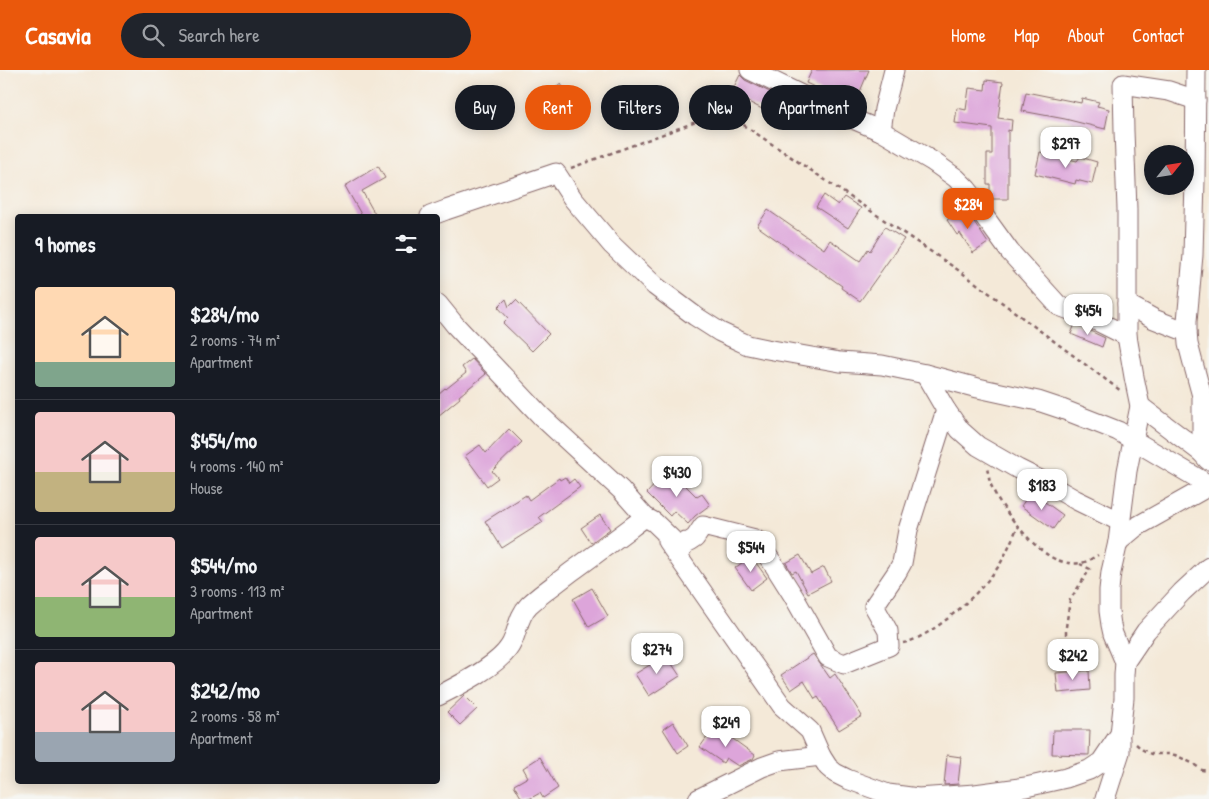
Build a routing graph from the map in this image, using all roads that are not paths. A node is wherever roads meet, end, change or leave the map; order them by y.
1 (750, 70) edge
2 (894, 70) edge
3 (1124, 77) edge
4 (1199, 87) edge
5 (882, 131) junction
6 (435, 214) edge
7 (1127, 304) junction
8 (440, 306) edge
9 (1187, 332) junction
10 (1127, 336) junction
11 (925, 374) junction
12 (1140, 406) junction
13 (946, 410) junction
14 (1133, 439) junction
15 (1205, 457) edge
16 (1209, 485) edge
17 (649, 519) junction
18 (1121, 522) junction
19 (1118, 542) junction
20 (1209, 567) edge
21 (1125, 662) junction
22 (440, 695) edge
23 (1120, 734) junction
24 (821, 756) junction
25 (698, 799) edge
26 (1105, 799) edge

1 - 5 street
2 - 5 street
3 - 4 street
3 - 7 street
4 - 9 street
5 - 10 street
6 - 11 street
7 - 9 street
7 - 10 street
8 - 17 street
9 - 15 street
10 - 12 street
11 - 13 street
11 - 14 street
12 - 14 street
12 - 15 street
13 - 17 street
13 - 18 street
14 - 16 street
14 - 18 street
16 - 19 street
17 - 22 street
17 - 24 street
18 - 19 street
19 - 21 street
20 - 21 street
21 - 23 street
23 - 24 street
23 - 26 street
24 - 25 street

